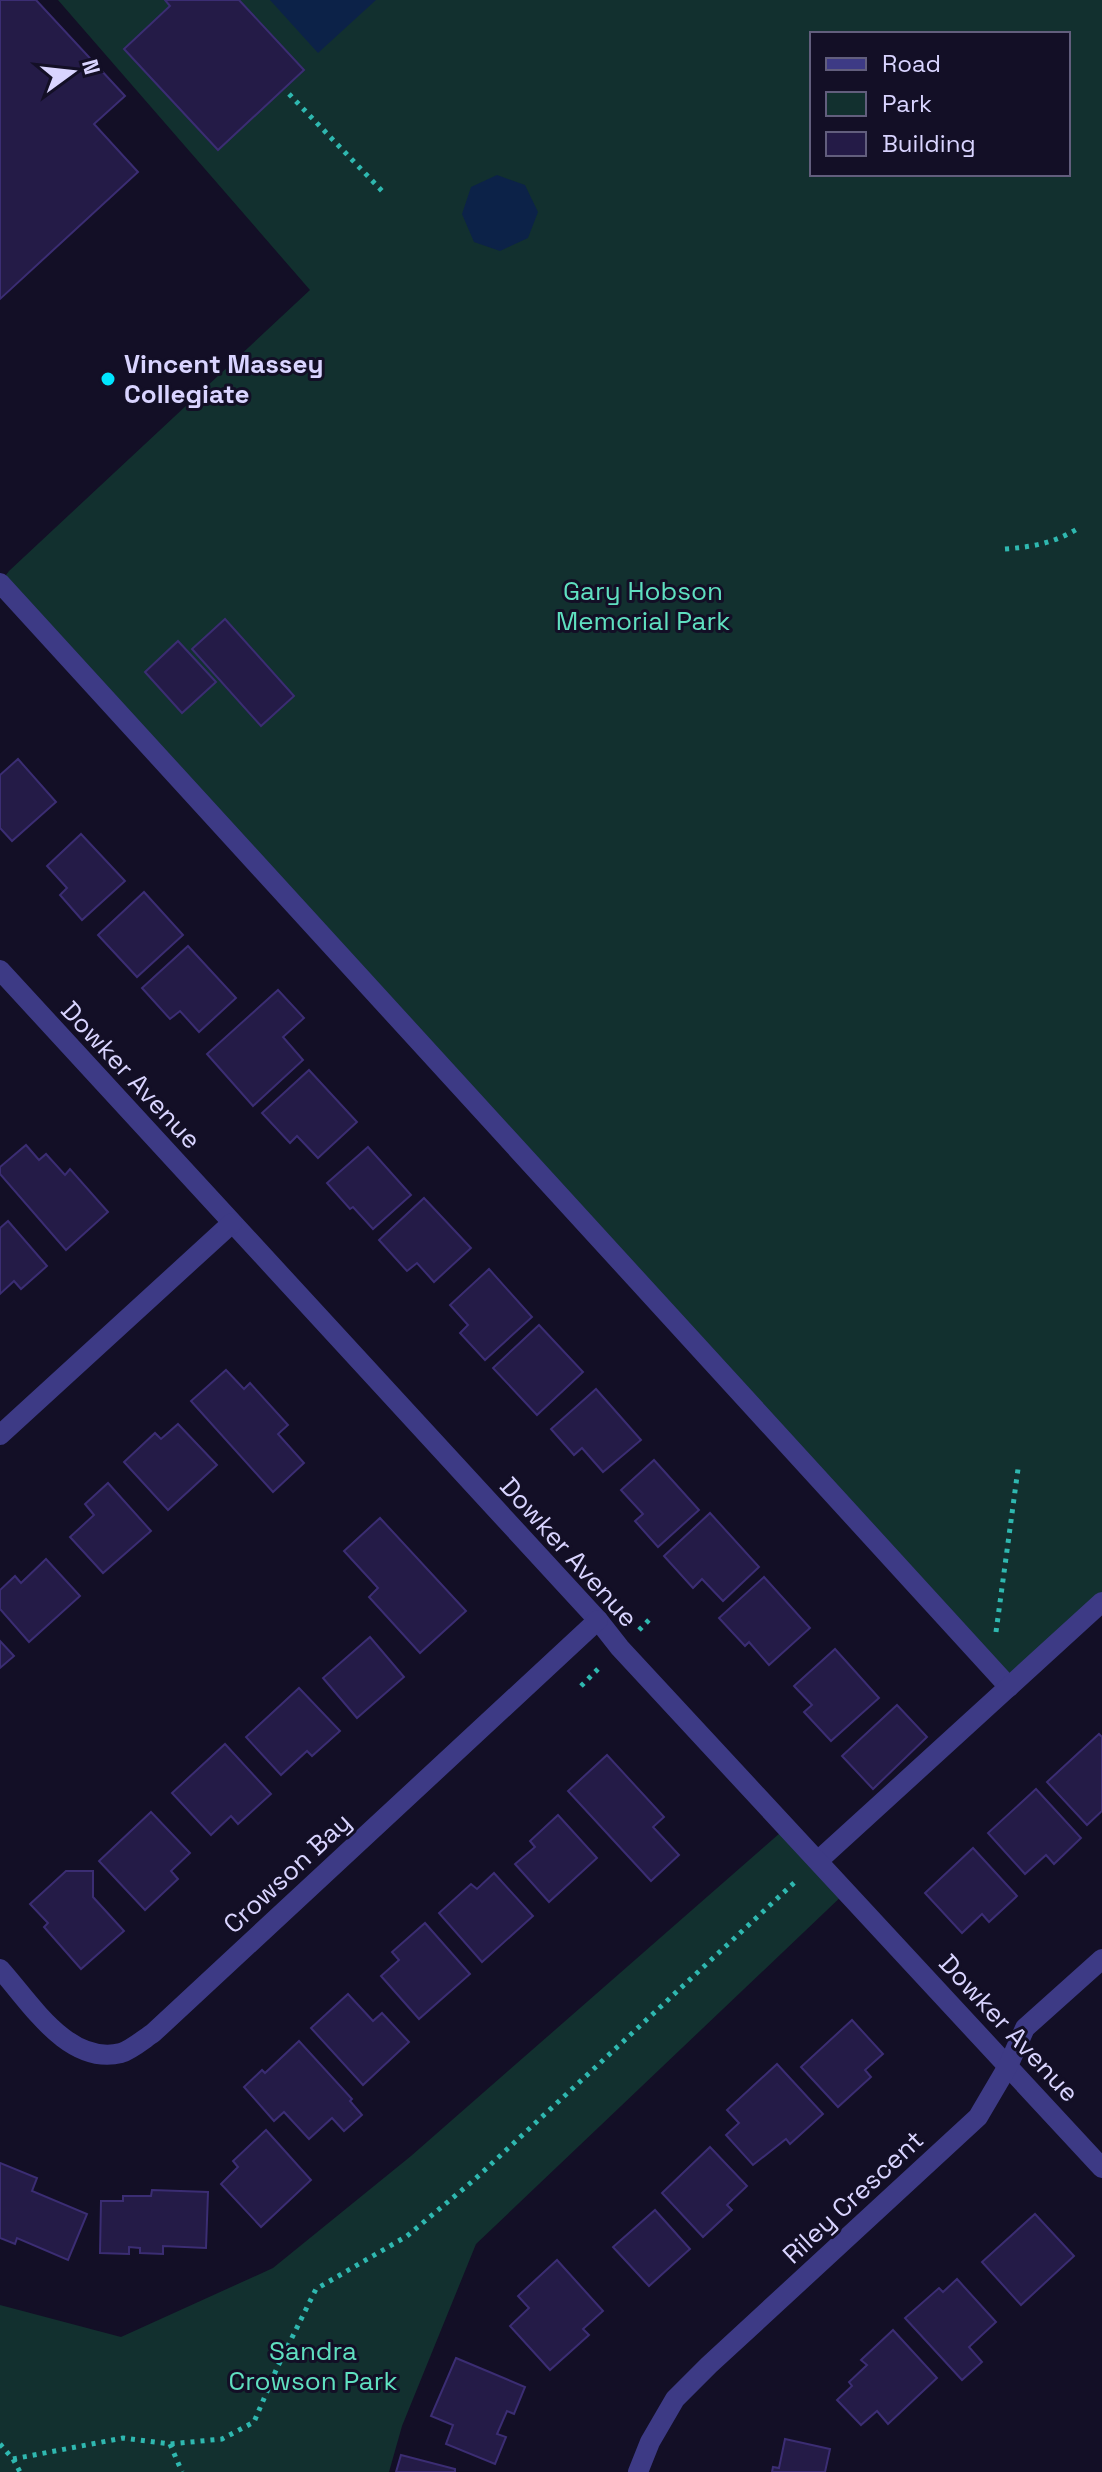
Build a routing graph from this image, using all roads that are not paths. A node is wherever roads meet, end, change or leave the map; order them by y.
1 (0, 583) edge
2 (0, 970) edge
3 (232, 1223) junction
4 (0, 1435) edge
5 (1102, 1602) edge
6 (598, 1620) junction
7 (1009, 1687) junction
8 (819, 1860) junction
9 (1102, 1959) edge
10 (0, 1969) edge
11 (1008, 2066) junction
12 (1102, 2168) edge
13 (638, 2472) edge

1 - 7 street
2 - 3 street, Dowker Avenue
3 - 4 street
3 - 6 street, Dowker Avenue
5 - 7 street
6 - 8 street, Dowker Avenue
6 - 10 street, Crowson Bay
7 - 8 street
8 - 11 street, Dowker Avenue
9 - 11 street, Riley Crescent
11 - 12 street, Dowker Avenue
11 - 13 street, Riley Crescent

